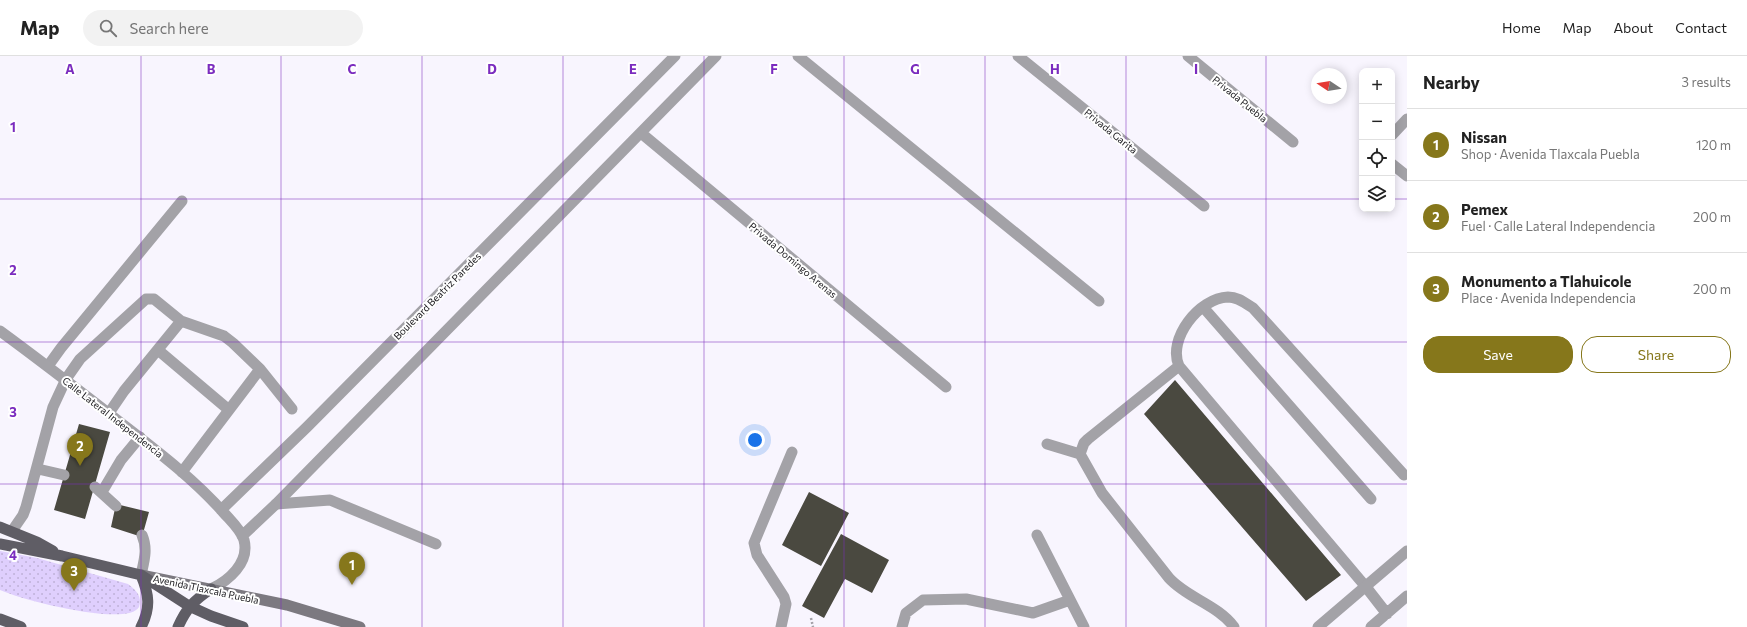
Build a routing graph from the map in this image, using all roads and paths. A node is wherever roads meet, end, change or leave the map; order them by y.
1 (674, 56) edge
2 (716, 56) edge
3 (798, 56) edge
4 (1018, 56) edge
5 (1188, 56) edge
6 (1407, 119) edge
7 (1395, 132) edge
8 (641, 133) junction
9 (1293, 142) dead end
10 (1395, 166) edge
11 (1407, 176) edge
12 (182, 201) dead end
13 (1204, 206) dead end
14 (1099, 301) dead end
15 (1203, 307) junction
16 (181, 321) junction
17 (0, 331) edge
18 (158, 350) junction
19 (48, 366) junction
20 (1179, 366) junction
21 (260, 369) junction
22 (66, 379) junction
23 (946, 387) dead end
24 (292, 409) dead end
25 (229, 410) junction
26 (109, 413) junction
27 (140, 437) junction
28 (1046, 444) dead end
29 (792, 452) dead end
30 (1080, 454) junction
31 (38, 468) junction
32 (182, 472) junction
33 (64, 475) dead end
34 (1404, 475) dead end
35 (1371, 499) dead end
36 (276, 504) junction
37 (116, 506) dead end
38 (221, 510) junction
39 (0, 527) edge
40 (12, 531) junction
41 (142, 535) dead end
42 (1037, 535) dead end
43 (242, 536) junction
44 (0, 544) edge
45 (436, 544) dead end
46 (1407, 551) edge
47 (62, 556) junction
48 (140, 575) junction
49 (1366, 587) junction
50 (210, 589) junction
51 (1407, 596) edge
52 (1070, 600) junction
53 (189, 606) junction
54 (1387, 614) junction
55 (811, 618) dead end
56 (0, 619) edge
57 (21, 627) edge
58 (141, 627) edge
59 (178, 627) edge
60 (243, 627) edge
61 (360, 627) edge
62 (781, 627) edge
63 (813, 627) edge
64 (902, 627) edge
65 (1084, 627) edge
66 (1234, 627) edge
67 (1318, 627) edge
68 (1371, 627) edge

1 - 38 street, Boulevard Beatriz Paredes
2 - 8 street
3 - 14 street
4 - 13 street, Privada Garita
5 - 9 street, Privada Puebla
6 - 7 street
8 - 23 street, Privada Domingo Arenas
8 - 36 street
10 - 11 street
12 - 19 street
15 - 20 street
15 - 34 street
15 - 35 street
16 - 18 street
16 - 21 street
16 - 22 street
17 - 19 street, Calle Lateral Independencia
18 - 25 street
18 - 26 street
19 - 22 street, Calle Lateral Independencia
20 - 30 street
20 - 49 street
21 - 24 street
21 - 25 street
22 - 26 street, Calle Lateral Independencia
22 - 31 street
25 - 32 street
26 - 27 street, Calle Lateral Independencia
27 - 32 street, Calle Lateral Independencia
27 - 37 street
28 - 30 street
29 - 62 street
30 - 66 street
31 - 33 street
31 - 40 street
32 - 38 street, Calle Lateral Independencia
36 - 43 street
36 - 45 street
38 - 43 street
39 - 40 main road
40 - 47 main road
41 - 48 street
42 - 52 street
43 - 50 street
44 - 47 main road
46 - 49 street
47 - 48 main road
48 - 50 main road, Avenida Tlaxcala Puebla
48 - 53 main road, Avenida Tlaxcala Puebla
48 - 58 main road
49 - 54 street
49 - 67 street
50 - 53 main road
50 - 61 main road, Avenida Tlaxcala Puebla
51 - 54 street
52 - 64 street
52 - 65 street
53 - 59 main road
53 - 60 main road, Avenida Tlaxcala Puebla
54 - 68 street
55 - 63 path
56 - 57 main road

